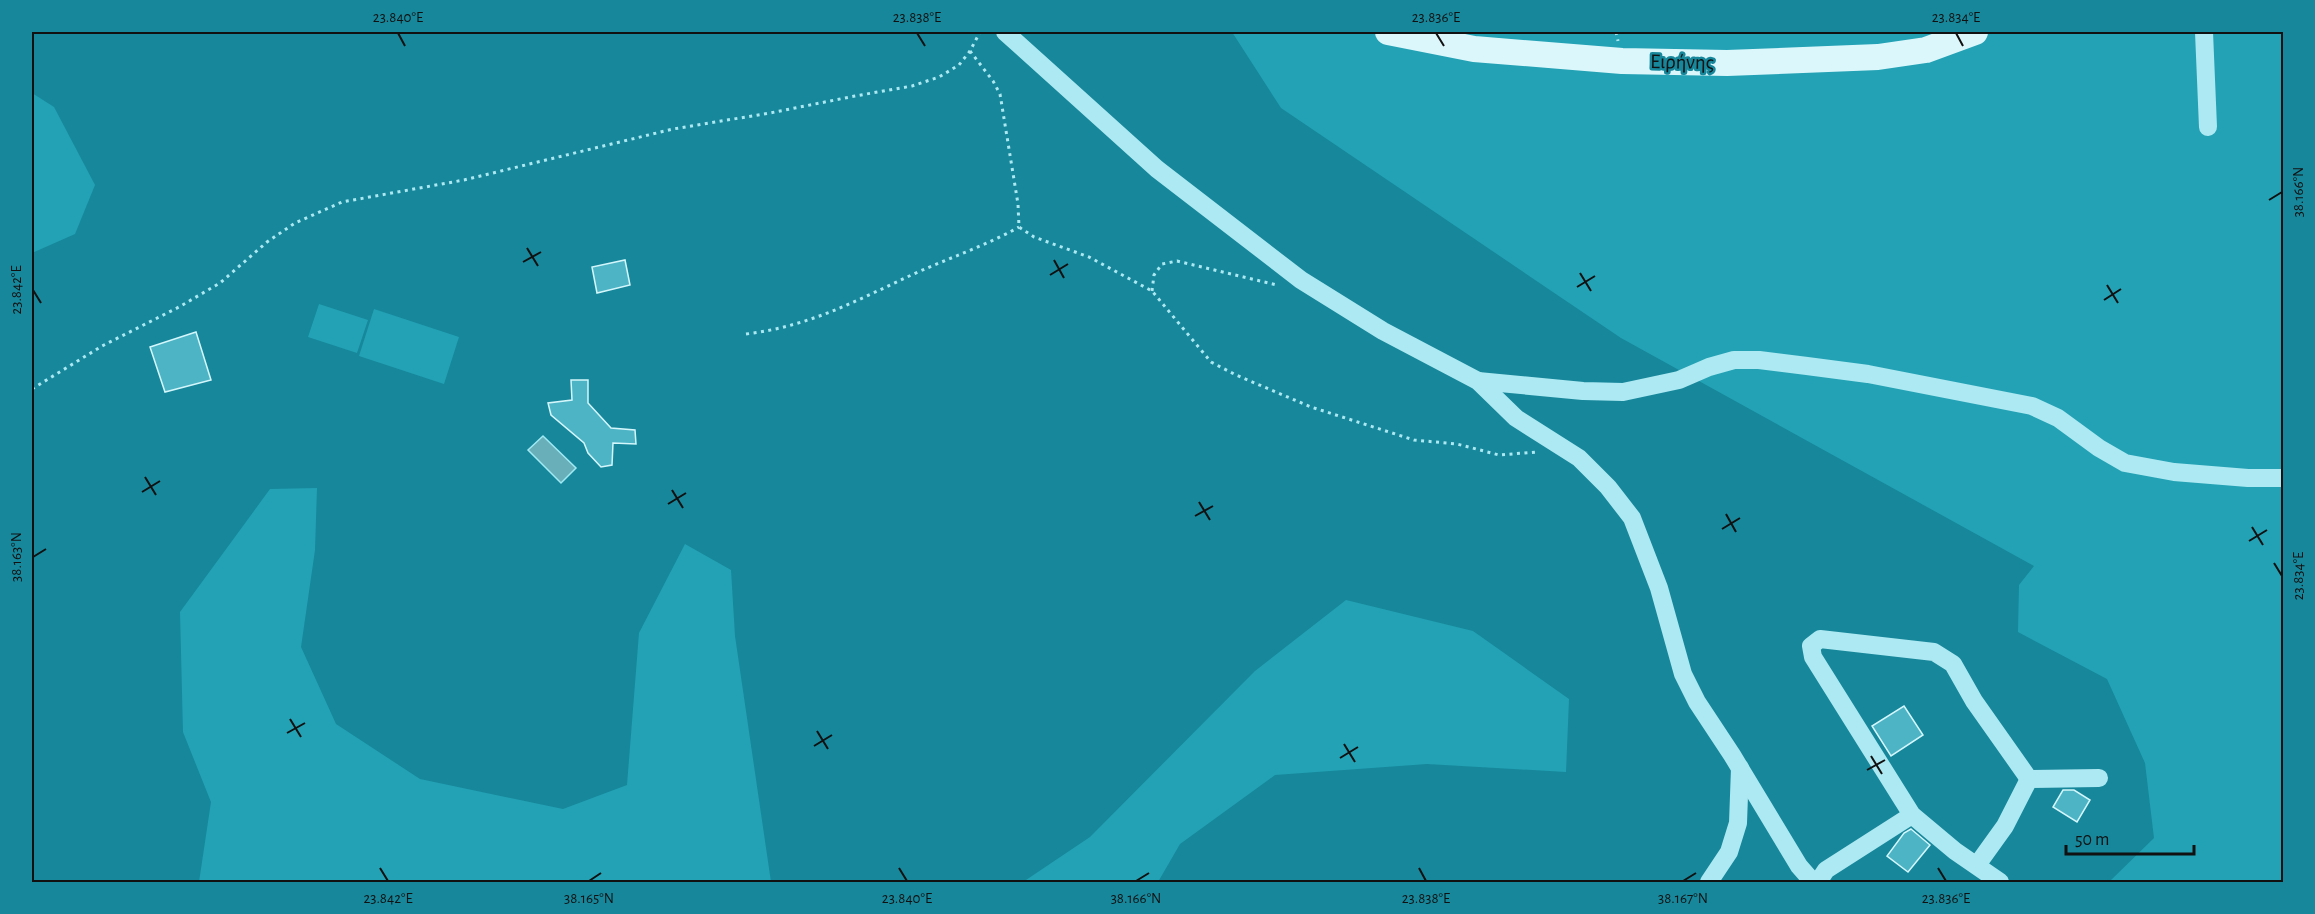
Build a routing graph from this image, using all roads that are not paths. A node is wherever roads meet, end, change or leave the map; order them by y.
1 (1005, 32) edge
2 (1388, 32) edge
3 (1975, 32) edge
4 (2204, 32) edge
5 (2208, 127) dead end
6 (1478, 381) junction
7 (2283, 478) edge
8 (1740, 768) junction
9 (2099, 778) dead end
10 (2029, 779) junction
11 (1912, 816) junction
12 (1977, 866) junction
13 (1709, 882) edge
14 (1814, 882) edge
15 (1818, 882) edge
16 (2000, 882) edge

1 - 6 street
2 - 3 street, Ειρήνης
4 - 5 street
6 - 7 street
6 - 8 street
8 - 13 street
8 - 14 street
9 - 10 street
10 - 11 street
10 - 12 street
11 - 12 street
11 - 15 street
12 - 16 street

